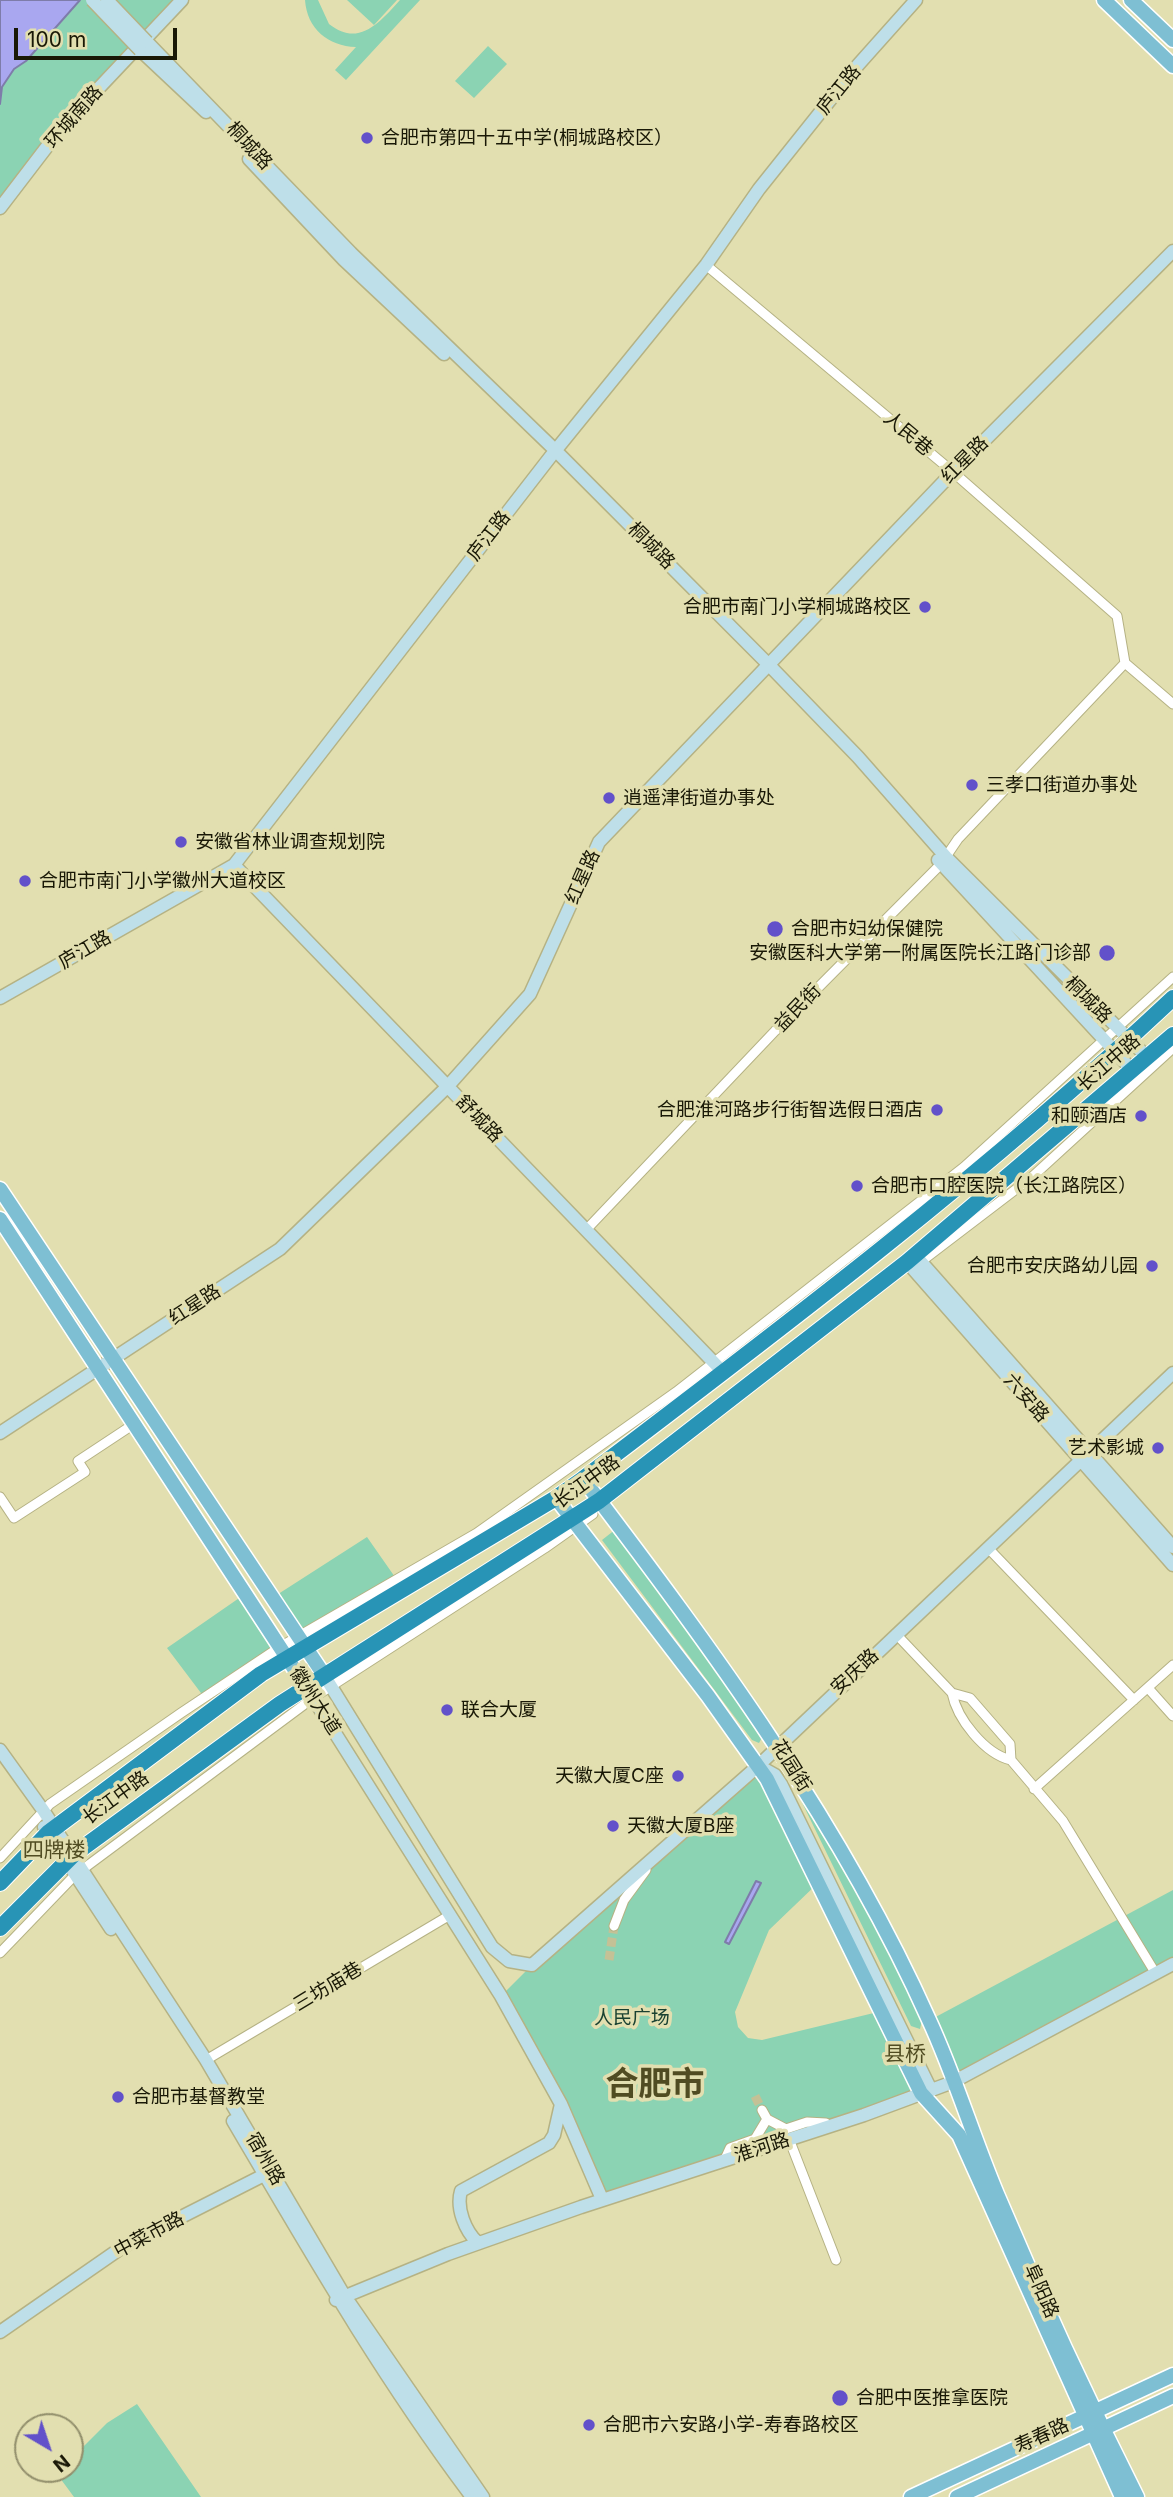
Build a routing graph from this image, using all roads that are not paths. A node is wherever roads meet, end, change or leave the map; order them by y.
1 (92, 0) edge
2 (107, 0) edge
3 (182, 0) edge
4 (916, 0) edge
5 (1104, 0) edge
6 (1131, 0) edge
7 (1173, 40) edge
8 (144, 46) junction
9 (1173, 66) edge
10 (0, 208) edge
11 (1173, 251) edge
12 (706, 265) junction
13 (553, 453) junction
14 (953, 472) junction
15 (1125, 663) junction
16 (766, 667) junction
17 (1173, 704) edge
18 (943, 861) junction
19 (234, 865) junction
20 (1173, 977) edge
21 (0, 998) edge
22 (1173, 998) edge
23 (1116, 1028) junction
24 (1173, 1035) edge
25 (1104, 1039) junction
26 (1128, 1040) junction
27 (1173, 1048) edge
28 (1116, 1051) junction
29 (1147, 1058) junction
30 (1133, 1071) junction
31 (448, 1086) junction
32 (0, 1189) edge
33 (0, 1219) edge
34 (586, 1230) junction
35 (914, 1262) junction
36 (113, 1359) junction
37 (718, 1368) junction
38 (98, 1369) junction
39 (1173, 1373) edge
40 (134, 1424) junction
41 (0, 1433) edge
42 (1085, 1457) junction
43 (583, 1479) junction
44 (0, 1497) edge
45 (556, 1499) junction
46 (601, 1504) junction
47 (9, 1512) junction
48 (0, 1517) edge
49 (574, 1523) junction
50 (1173, 1547) edge
51 (988, 1548) junction
52 (1173, 1565) edge
53 (896, 1634) junction
54 (301, 1642) junction
55 (283, 1652) junction
56 (1173, 1665) edge
57 (327, 1680) junction
58 (1148, 1688) junction
59 (309, 1692) junction
60 (952, 1693) junction
61 (1134, 1700) junction
62 (1173, 1716) edge
63 (778, 1745) junction
64 (0, 1750) edge
65 (1011, 1760) junction
66 (0, 1763) edge
67 (758, 1766) junction
68 (1034, 1788) junction
69 (41, 1813) junction
70 (52, 1831) junction
71 (0, 1858) edge
72 (69, 1858) junction
73 (651, 1863) junction
74 (78, 1872) junction
75 (0, 1883) edge
76 (450, 1915) junction
77 (614, 1926) tunnel mouth
78 (0, 1928) edge
79 (0, 1953) edge
80 (1173, 1964) edge
81 (532, 1965) joint
82 (1156, 1973) junction
83 (206, 2060) junction
84 (953, 2082) junction
85 (926, 2092) junction
86 (561, 2104) junction
87 (762, 2110) tunnel mouth
88 (855, 2118) junction
89 (767, 2119) junction
90 (789, 2139) junction
91 (726, 2160) junction
92 (268, 2174) junction
93 (602, 2199) junction
94 (478, 2243) junction
95 (836, 2260) dead end
96 (340, 2297) junction
97 (0, 2332) edge
98 (1173, 2375) edge
99 (1173, 2396) edge
100 (1089, 2414) junction
101 (1097, 2431) junction
102 (472, 2497) edge
103 (483, 2497) edge
104 (911, 2497) edge
105 (957, 2497) edge
106 (1122, 2497) edge
107 (1137, 2497) edge

1 - 8 street, bridge
2 - 8 street, bridge
3 - 10 street, 环城南路
4 - 12 street, 庐江路
5 - 9 main road
6 - 7 main road
8 - 13 street, 桐城路
11 - 14 street, 红星路
12 - 13 street, 庐江路
12 - 14 street, 人民巷
13 - 16 street, 桐城路
13 - 19 street, 庐江路
14 - 15 street, 人民巷
14 - 16 street, 红星路
15 - 17 street
15 - 18 street, 益民街
16 - 18 street, 桐城路
16 - 31 street, 红星路
18 - 23 street, 桐城路
18 - 25 street, 桐城路
18 - 34 street, 益民街
19 - 21 street, 庐江路
19 - 31 street, 舒城路
20 - 23 street
22 - 26 highway, 长江中路
23 - 25 street
23 - 26 street, 桐城路
24 - 29 highway, 长江中路
25 - 28 street, 桐城路
25 - 37 street
26 - 28 highway, 长江中路
26 - 29 street, 桐城路
27 - 35 street
28 - 30 street, 桐城路
28 - 37 highway, 长江中路
29 - 30 highway, 长江中路
30 - 35 highway, 长江中路
31 - 34 street, 舒城路
31 - 36 street, 红星路
32 - 36 main road, 徽州大道
33 - 38 main road, 徽州大道
34 - 37 street, 舒城路
35 - 42 street, 六安路
35 - 46 highway, 长江中路
36 - 38 street, 红星路
36 - 54 main road, 徽州大道
37 - 43 highway, 长江中路
37 - 54 street
38 - 40 main road, 徽州大道
38 - 41 street, 红星路
39 - 42 street, 安庆路
40 - 47 street
40 - 55 main road, 徽州大道
42 - 50 street, 六安路
42 - 51 street, 安庆路
42 - 52 street, 六安路
43 - 45 highway, 长江中路
43 - 46 main road, 花园街
44 - 47 street
45 - 49 main road, 花园街
45 - 54 highway, 长江中路
46 - 49 highway, 长江中路
46 - 63 main road, 花园街
47 - 48 street
49 - 57 highway, 长江中路
49 - 67 main road, 花园街
51 - 53 street, 安庆路
51 - 61 street
53 - 60 street
53 - 63 street, 安庆路
54 - 55 highway, 长江中路
54 - 57 main road, 徽州大道
55 - 59 main road, 徽州大道
55 - 69 street
55 - 70 highway, 长江中路
56 - 58 street
57 - 59 highway, 长江中路
57 - 81 street, 徽州大道
58 - 61 street
58 - 62 street
59 - 72 highway, 长江中路
59 - 74 street
59 - 76 street, 徽州大道
60 - 65 street
60 - 65 street
61 - 68 street
63 - 67 street, 安庆路
63 - 84 main road, 花园街
64 - 69 street, 宿州路
65 - 68 street
66 - 69 street, 宿州路
67 - 73 street, 安庆路
67 - 85 main road, 花园街
68 - 82 street
69 - 70 street, 宿州路
69 - 71 street
70 - 72 street, 宿州路
70 - 75 highway, 长江中路
72 - 74 street, 宿州路
72 - 78 highway, 长江中路
73 - 77 street
73 - 81 street, 安庆路
74 - 79 street
74 - 83 street, 宿州路
74 - 92 street, 宿州路
76 - 83 street, 三坊庙巷
76 - 86 street, 徽州大道
80 - 82 street, 淮河路
82 - 84 street, 淮河路
83 - 92 street, 宿州路
84 - 85 street, 淮河路
84 - 100 main road, 阜阳路
85 - 88 street, 淮河路
85 - 100 main road, 阜阳路
86 - 93 street, 徽州大道
86 - 94 street
87 - 89 street
88 - 89 street
88 - 90 street, 淮河路
89 - 91 street
90 - 91 street, 淮河路
90 - 95 street
91 - 93 street, 淮河路
92 - 96 street, 宿州路
92 - 97 street, 中菜市路
93 - 94 street, 淮河路
94 - 96 street, 淮河路
96 - 102 street, 宿州路
96 - 103 street, 宿州路
98 - 100 main road, 寿春路
99 - 101 main road, 寿春路
100 - 101 main road, 阜阳路
100 - 104 main road, 寿春路
101 - 105 main road, 寿春路
101 - 106 main road, 阜阳路
101 - 107 main road, 阜阳路

